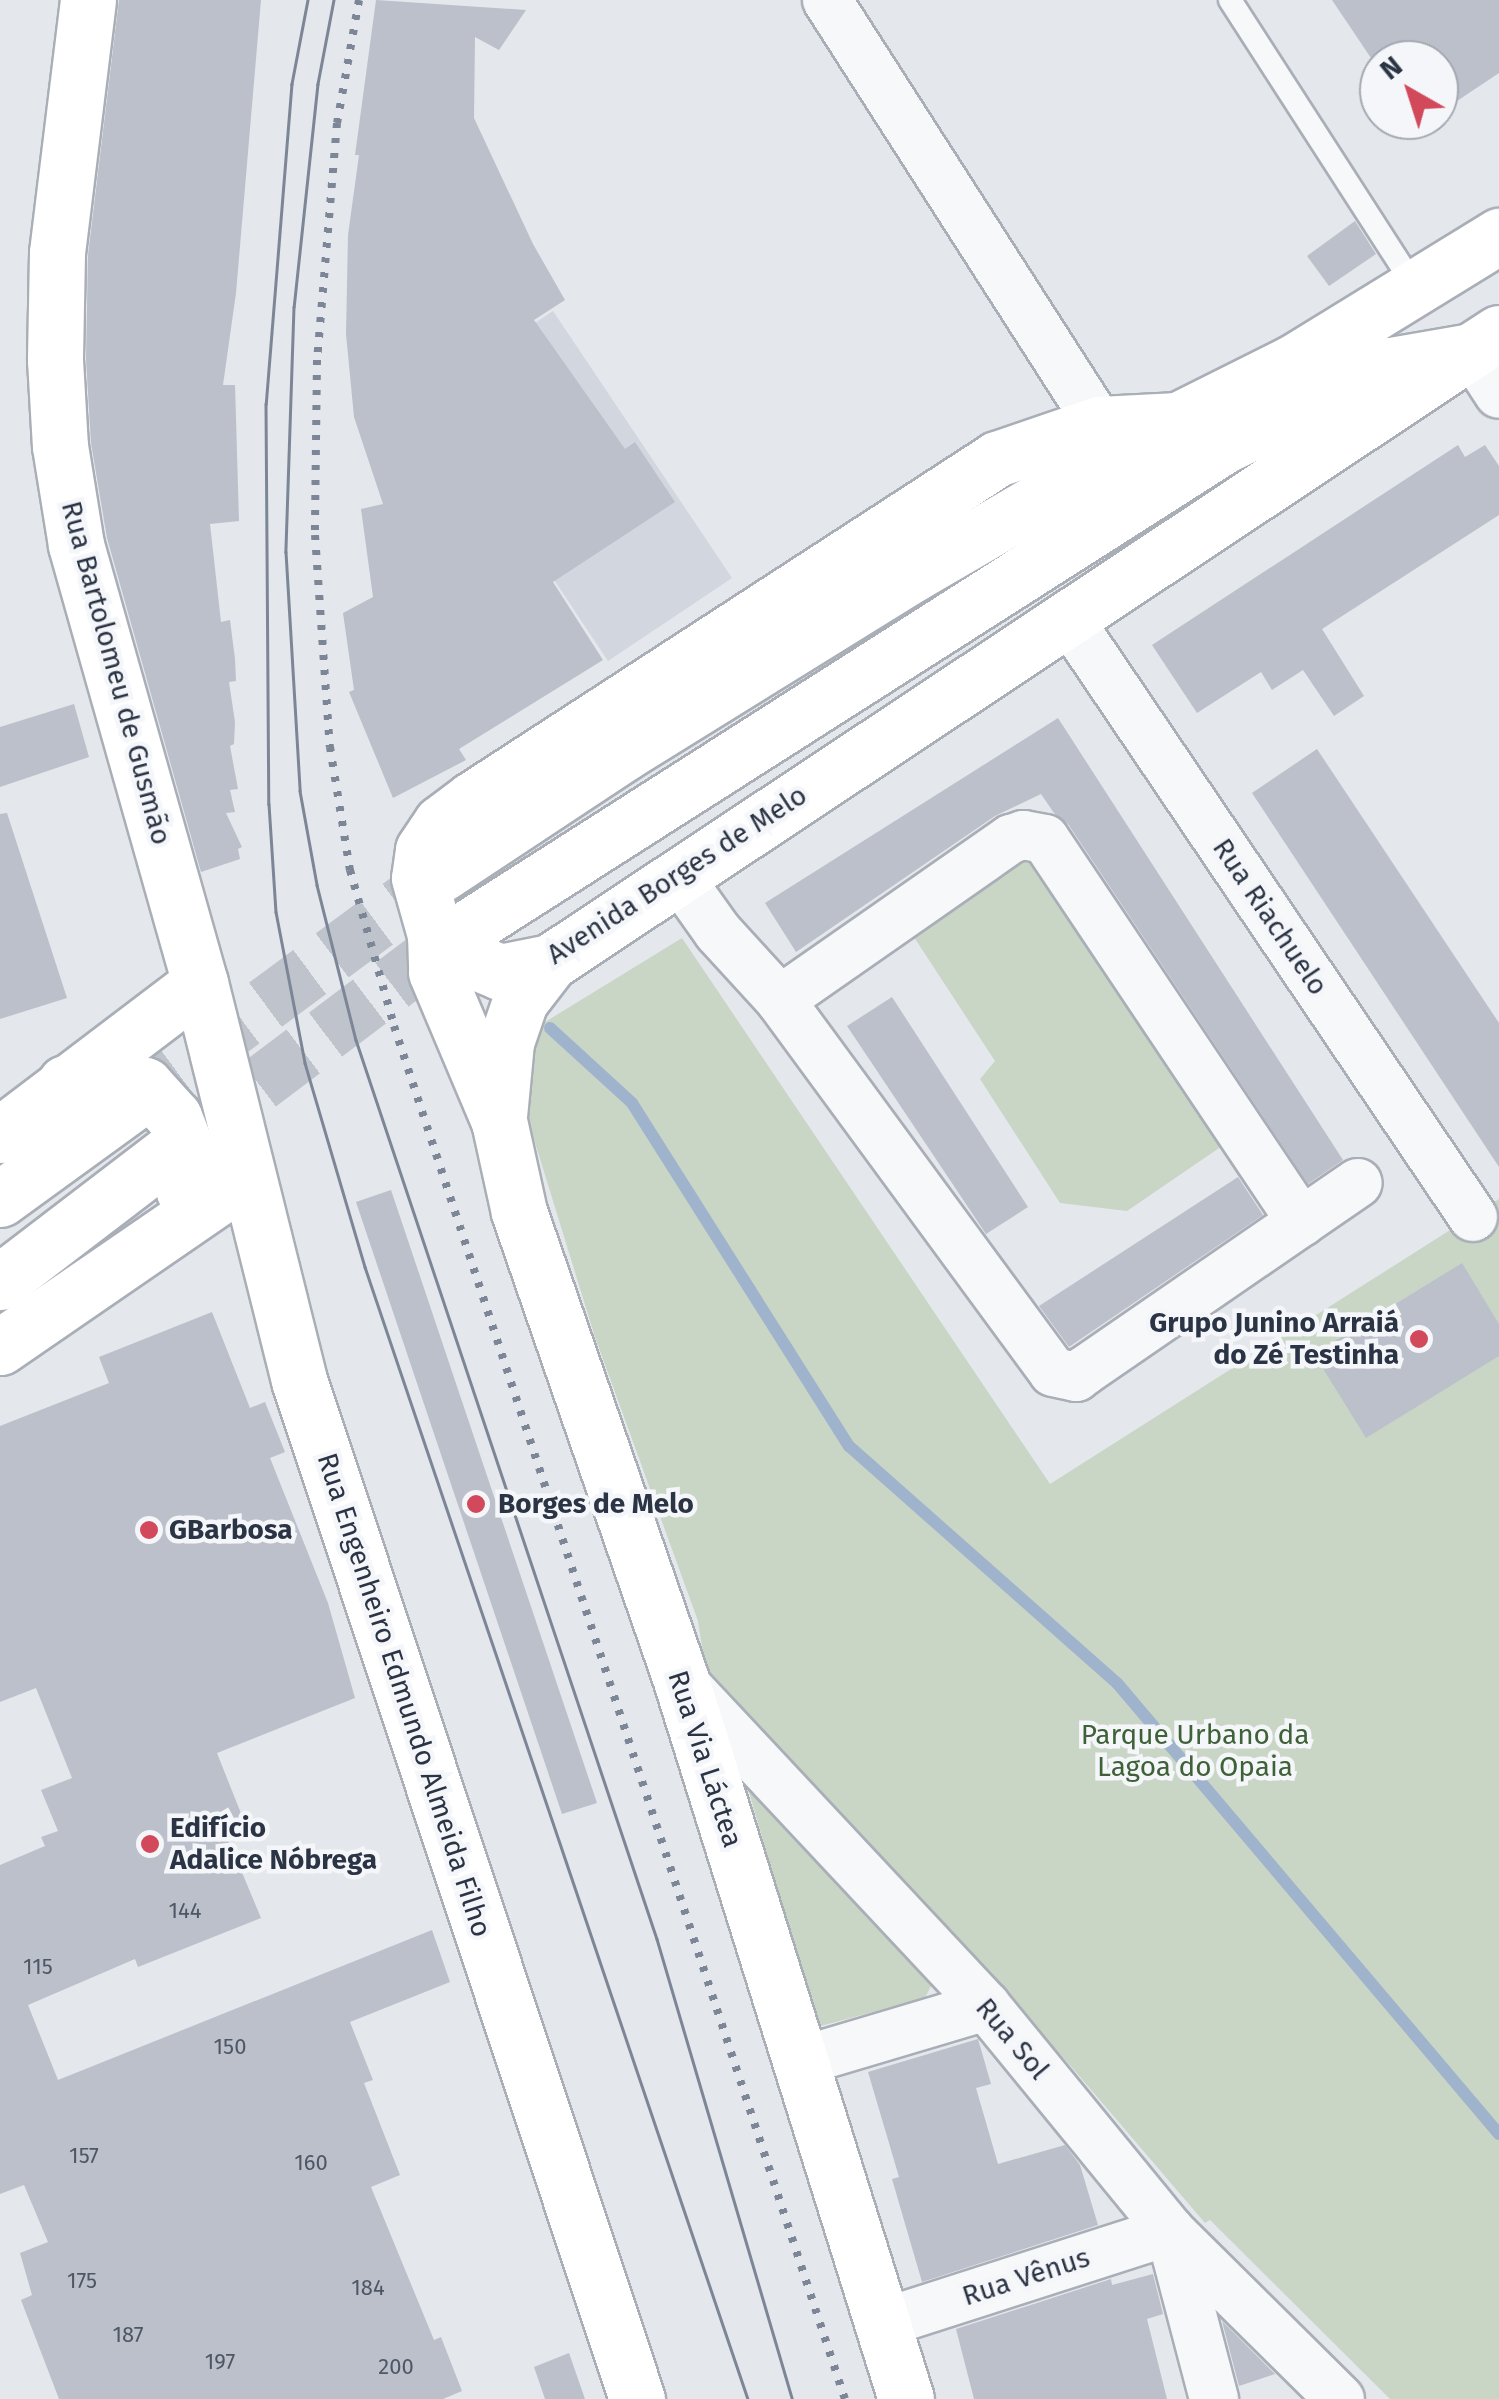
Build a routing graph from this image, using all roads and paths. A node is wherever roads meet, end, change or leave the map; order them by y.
1 (88, 0) edge
2 (826, 0) edge
3 (1230, 0) edge
4 (1499, 236) edge
5 (1416, 290) junction
6 (1490, 359) edge
7 (1178, 420) junction
8 (1099, 424) junction
9 (1068, 618) junction
10 (441, 874) tunnel mouth
11 (679, 877) junction
12 (445, 953) junction
13 (550, 962) junction
14 (200, 983) junction
15 (780, 1000) junction
16 (64, 1084) junction
17 (132, 1103) tunnel mouth
18 (499, 1121) junction
19 (0, 1136) edge
20 (175, 1148) tunnel mouth
21 (248, 1178) junction
22 (1358, 1183) dead end
23 (0, 1199) edge
24 (1473, 1216) dead end
25 (1301, 1222) junction
26 (130, 1256) junction
27 (0, 1282) edge
28 (0, 1348) edge
29 (681, 1680) junction
30 (986, 2006) junction
31 (802, 2061) junction
32 (1170, 2231) junction
33 (883, 2323) junction
34 (637, 2399) edge
35 (906, 2399) edge
36 (1214, 2399) edge
37 (1340, 2399) edge

1 - 14 street, Rua Bartolomeu de Gusmão
2 - 8 street
3 - 5 lane
4 - 5 street
5 - 7 street
6 - 9 street, Avenida Borges de Melo
6 - 12 street, Avenida Borges de Melo
7 - 8 street
7 - 10 street
8 - 12 street
9 - 11 street, Avenida Borges de Melo
9 - 24 street, Rua Riachuelo
11 - 13 street, Avenida Borges de Melo
11 - 15 street
12 - 13 street, Avenida Borges de Melo
12 - 18 street, Rua Via Láctea
13 - 18 street, Rua Via Láctea
14 - 16 street
14 - 21 street, Rua Engenheiro Edmundo Almeida Filho
15 - 25 street
15 - 25 street
16 - 19 street
16 - 26 street
17 - 23 street
18 - 29 street, Rua Via Láctea
20 - 27 street
21 - 26 street
21 - 34 street, Rua Engenheiro Edmundo Almeida Filho
22 - 25 street
26 - 28 street
29 - 30 street, Rua Sol
29 - 31 street, Rua Via Láctea
30 - 31 street
30 - 32 street, Rua Sol
31 - 33 street, Rua Via Láctea
32 - 33 street, Rua Vênus
32 - 36 street
32 - 37 street, Rua Sol
33 - 35 street, Rua Via Láctea

